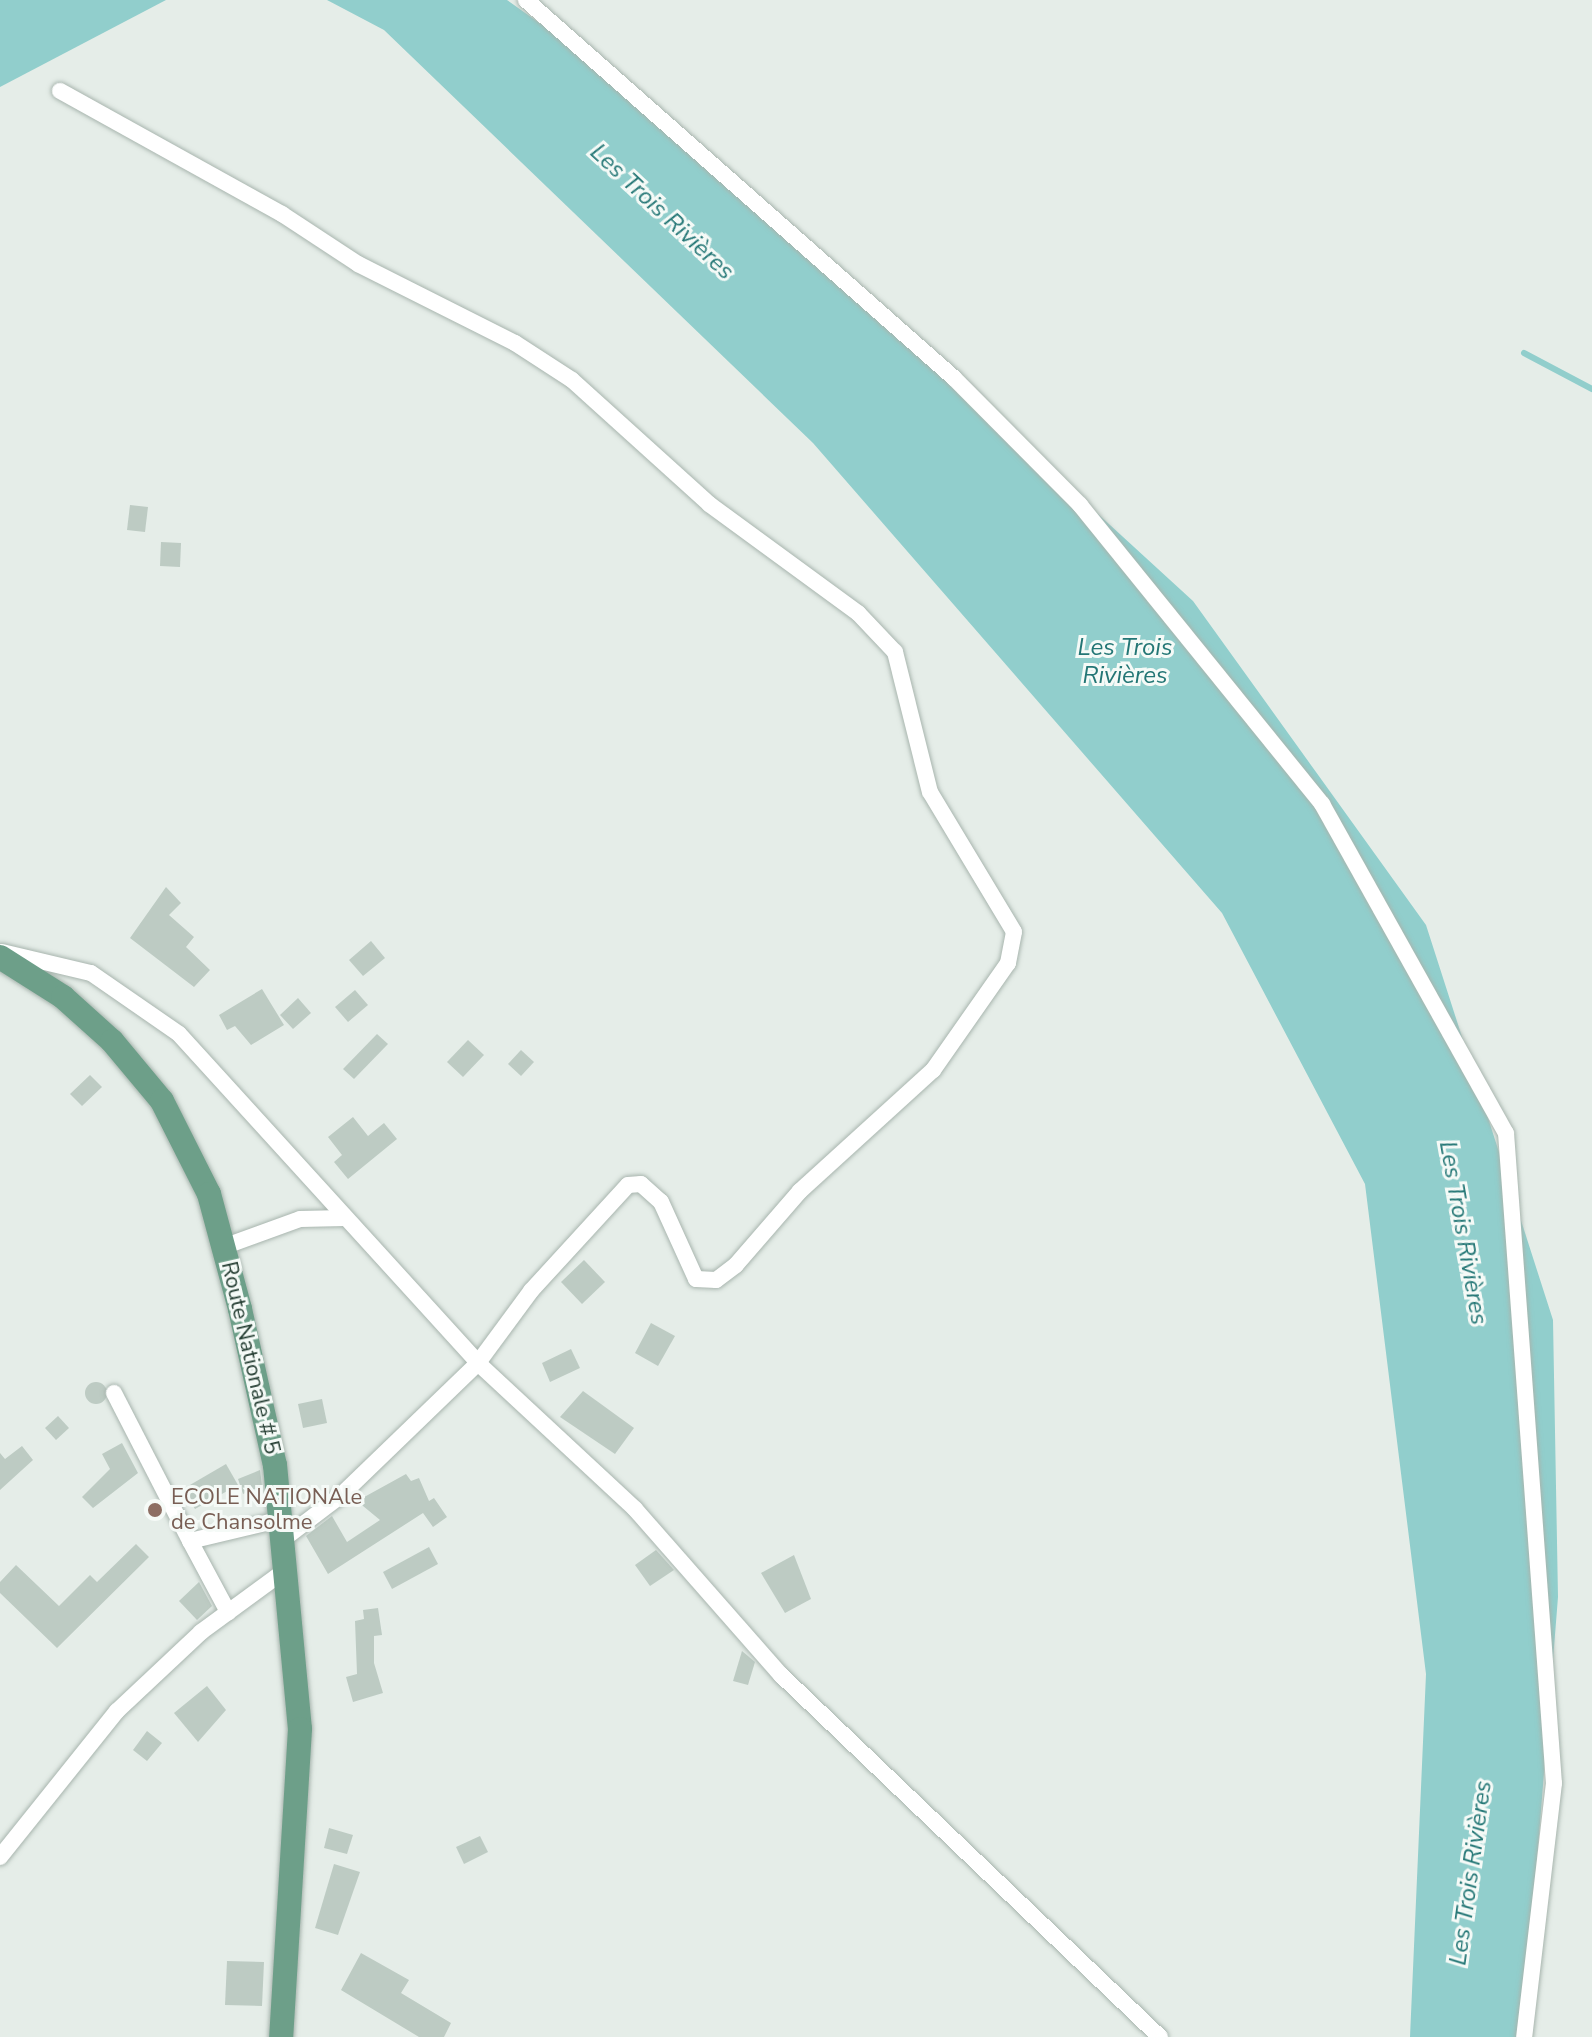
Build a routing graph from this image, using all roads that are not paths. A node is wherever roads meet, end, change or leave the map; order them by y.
1 (526, 0) edge
2 (60, 91) dead end
3 (0, 954) edge
4 (345, 1218) junction
5 (223, 1247) junction
6 (478, 1363) junction
7 (114, 1393) dead end
8 (283, 1529) junction
9 (190, 1541) junction
10 (287, 1569) junction
11 (228, 1612) junction
12 (0, 1857) edge
13 (281, 2037) edge
14 (1160, 2037) edge
15 (1524, 2037) edge

1 - 15 street
2 - 6 street
3 - 4 street
3 - 5 main road, Route Nationale # 5
4 - 5 street
4 - 6 street
5 - 8 main road, Route Nationale # 5
6 - 8 street
6 - 14 street
7 - 9 street
8 - 9 street
8 - 10 main road, Route Nationale # 5
9 - 11 street
10 - 11 street
10 - 13 main road, Route Nationale # 5
11 - 12 street

